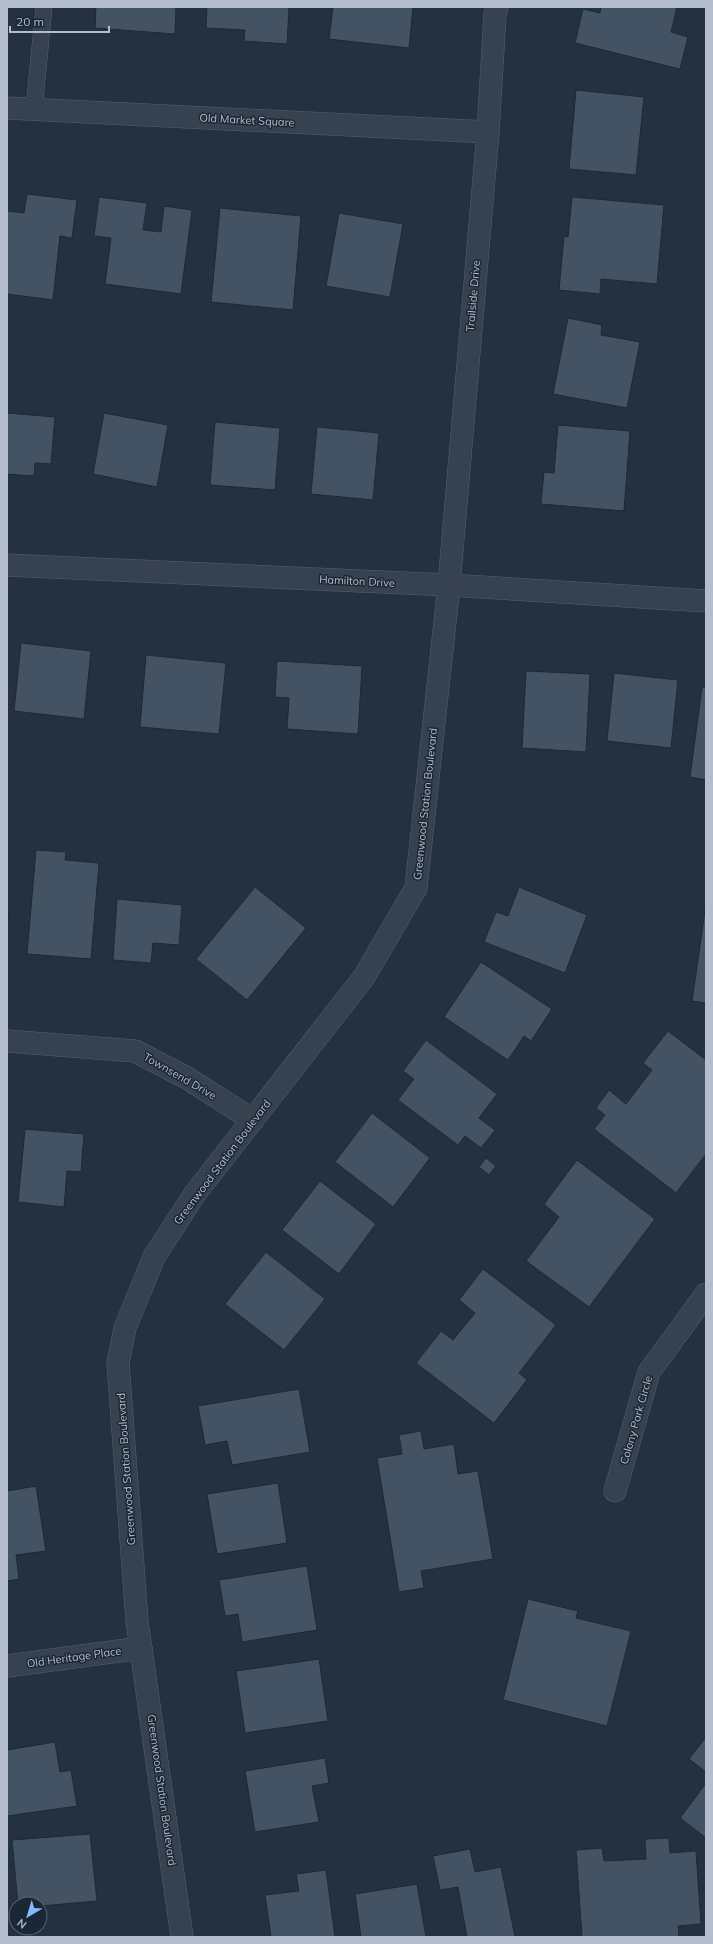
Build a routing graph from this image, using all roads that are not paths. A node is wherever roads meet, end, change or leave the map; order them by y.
1 (44, 7) edge
2 (497, 7) edge
3 (7, 108) edge
4 (34, 109) junction
5 (488, 132) junction
6 (7, 565) edge
7 (449, 585) junction
8 (706, 601) edge
9 (7, 1041) edge
10 (252, 1120) junction
11 (706, 1294) edge
12 (615, 1491) dead end
13 (141, 1648) junction
14 (7, 1666) edge
15 (182, 1937) edge

1 - 4 lane
2 - 5 street, Trailside Drive
3 - 4 street, Old Market Square
4 - 5 street, Old Market Square
5 - 7 street, Trailside Drive
6 - 7 street, Hamilton Drive
7 - 8 street, Hamilton Drive
7 - 10 street, Greenwood Station Boulevard
9 - 10 street, Townsend Drive
10 - 13 street, Greenwood Station Boulevard
11 - 12 street, Colony Park Circle
13 - 14 street, Old Heritage Place
13 - 15 street, Greenwood Station Boulevard

